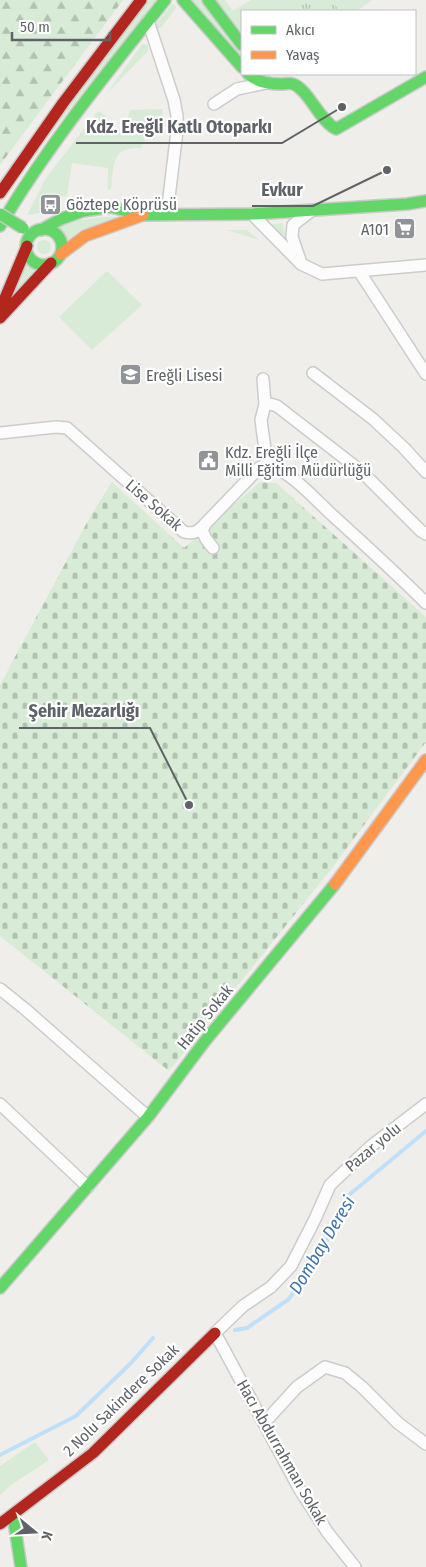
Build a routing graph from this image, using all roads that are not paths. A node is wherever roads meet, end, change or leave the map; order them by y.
1 (141, 0) edge
2 (164, 0) edge
3 (183, 0) edge
4 (208, 0) edge
5 (148, 21) junction
6 (241, 44) edge
7 (241, 66) edge
8 (249, 75) edge
9 (426, 77) edge
10 (267, 78) edge
11 (214, 104) dead end
12 (0, 193) edge
13 (426, 200) edge
14 (311, 211) junction
15 (0, 214) edge
16 (168, 214) junction
17 (252, 214) junction
18 (142, 215) junction
19 (0, 226) edge
20 (32, 231) junction
21 (27, 246) junction
22 (61, 254) junction
23 (51, 263) junction
24 (301, 264) junction
25 (426, 265) edge
26 (359, 271) junction
27 (0, 310) edge
28 (0, 318) edge
29 (313, 374) dead end
30 (426, 374) edge
31 (263, 379) dead end
32 (264, 404) junction
33 (0, 433) edge
34 (266, 464) junction
35 (426, 472) edge
36 (206, 522) junction
37 (426, 534) edge
38 (213, 548) dead end
39 (426, 603) edge
40 (426, 760) edge
41 (0, 989) edge
42 (0, 1104) edge
43 (426, 1104) edge
44 (148, 1117) junction
45 (88, 1187) junction
46 (0, 1288) edge
47 (215, 1333) junction
48 (264, 1423) junction
49 (426, 1444) edge
50 (13, 1515) junction
51 (0, 1524) edge
52 (21, 1567) edge
53 (355, 1567) edge

1 - 12 street
2 - 5 street
3 - 7 street
4 - 6 street
5 - 16 street
5 - 19 street
8 - 10 street
9 - 10 street
10 - 11 street
13 - 14 street
14 - 17 street
14 - 24 street
15 - 20 street, bridge
16 - 17 street
16 - 18 street
17 - 24 street
18 - 20 street
18 - 22 street
20 - 21 street
20 - 22 street
21 - 23 street
21 - 27 street
22 - 23 street
23 - 28 street
24 - 26 street
25 - 26 street
26 - 30 street
29 - 35 street
31 - 32 street
32 - 34 street
32 - 37 street
33 - 36 street, Lise Sokak
34 - 36 street, Lise Sokak
34 - 39 street
36 - 38 street
40 - 44 street, Hatip Sokak
41 - 44 street
42 - 45 street
43 - 47 street, Pazar yolu
44 - 45 street, Hatip Sokak
45 - 46 street, Hatip Sokak
47 - 48 street, Hacı Abdurrahman Sokak
47 - 50 street, 2 Nolu Sakindere Sokak
48 - 49 street
48 - 53 street, Hacı Abdurrahman Sokak
50 - 51 street, 2 Nolu Sakindere Sokak
50 - 52 street

